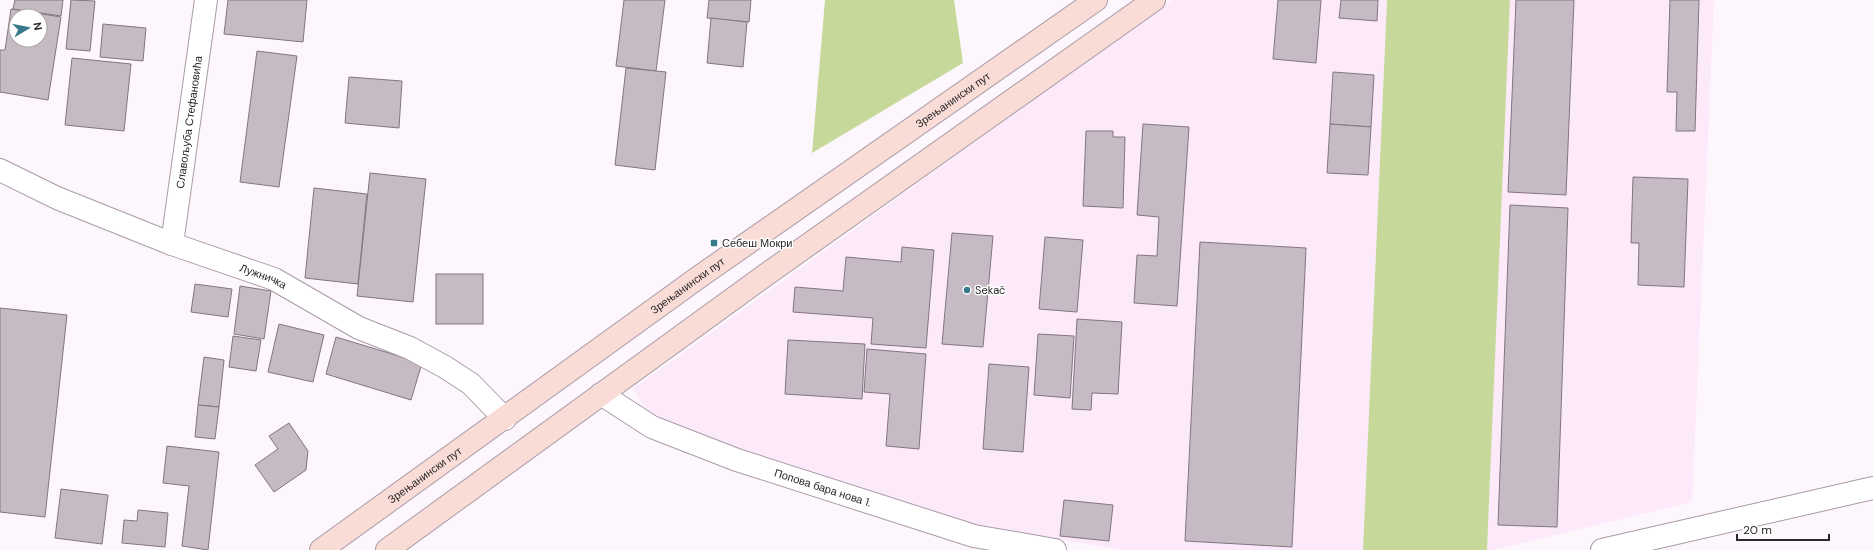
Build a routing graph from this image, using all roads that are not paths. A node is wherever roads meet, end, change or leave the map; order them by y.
1 (206, 0) edge
2 (1096, 0) edge
3 (1154, 0) edge
4 (0, 170) edge
5 (172, 244) junction
6 (600, 394) junction
7 (505, 419) junction
8 (1873, 488) edge
9 (974, 543) edge
10 (322, 550) edge
11 (387, 550) edge
12 (1055, 550) edge
13 (1605, 550) edge

1 - 5 street, Славољуба Стефановића
2 - 7 main road, Зрењанински пут
3 - 6 main road
4 - 5 street, Лужничка
5 - 7 street, Лужничка
6 - 9 street, Попова бара нова 1.
6 - 11 main road
7 - 10 main road, Зрењанински пут
8 - 13 street
9 - 12 street, Попова бара нова 1.

